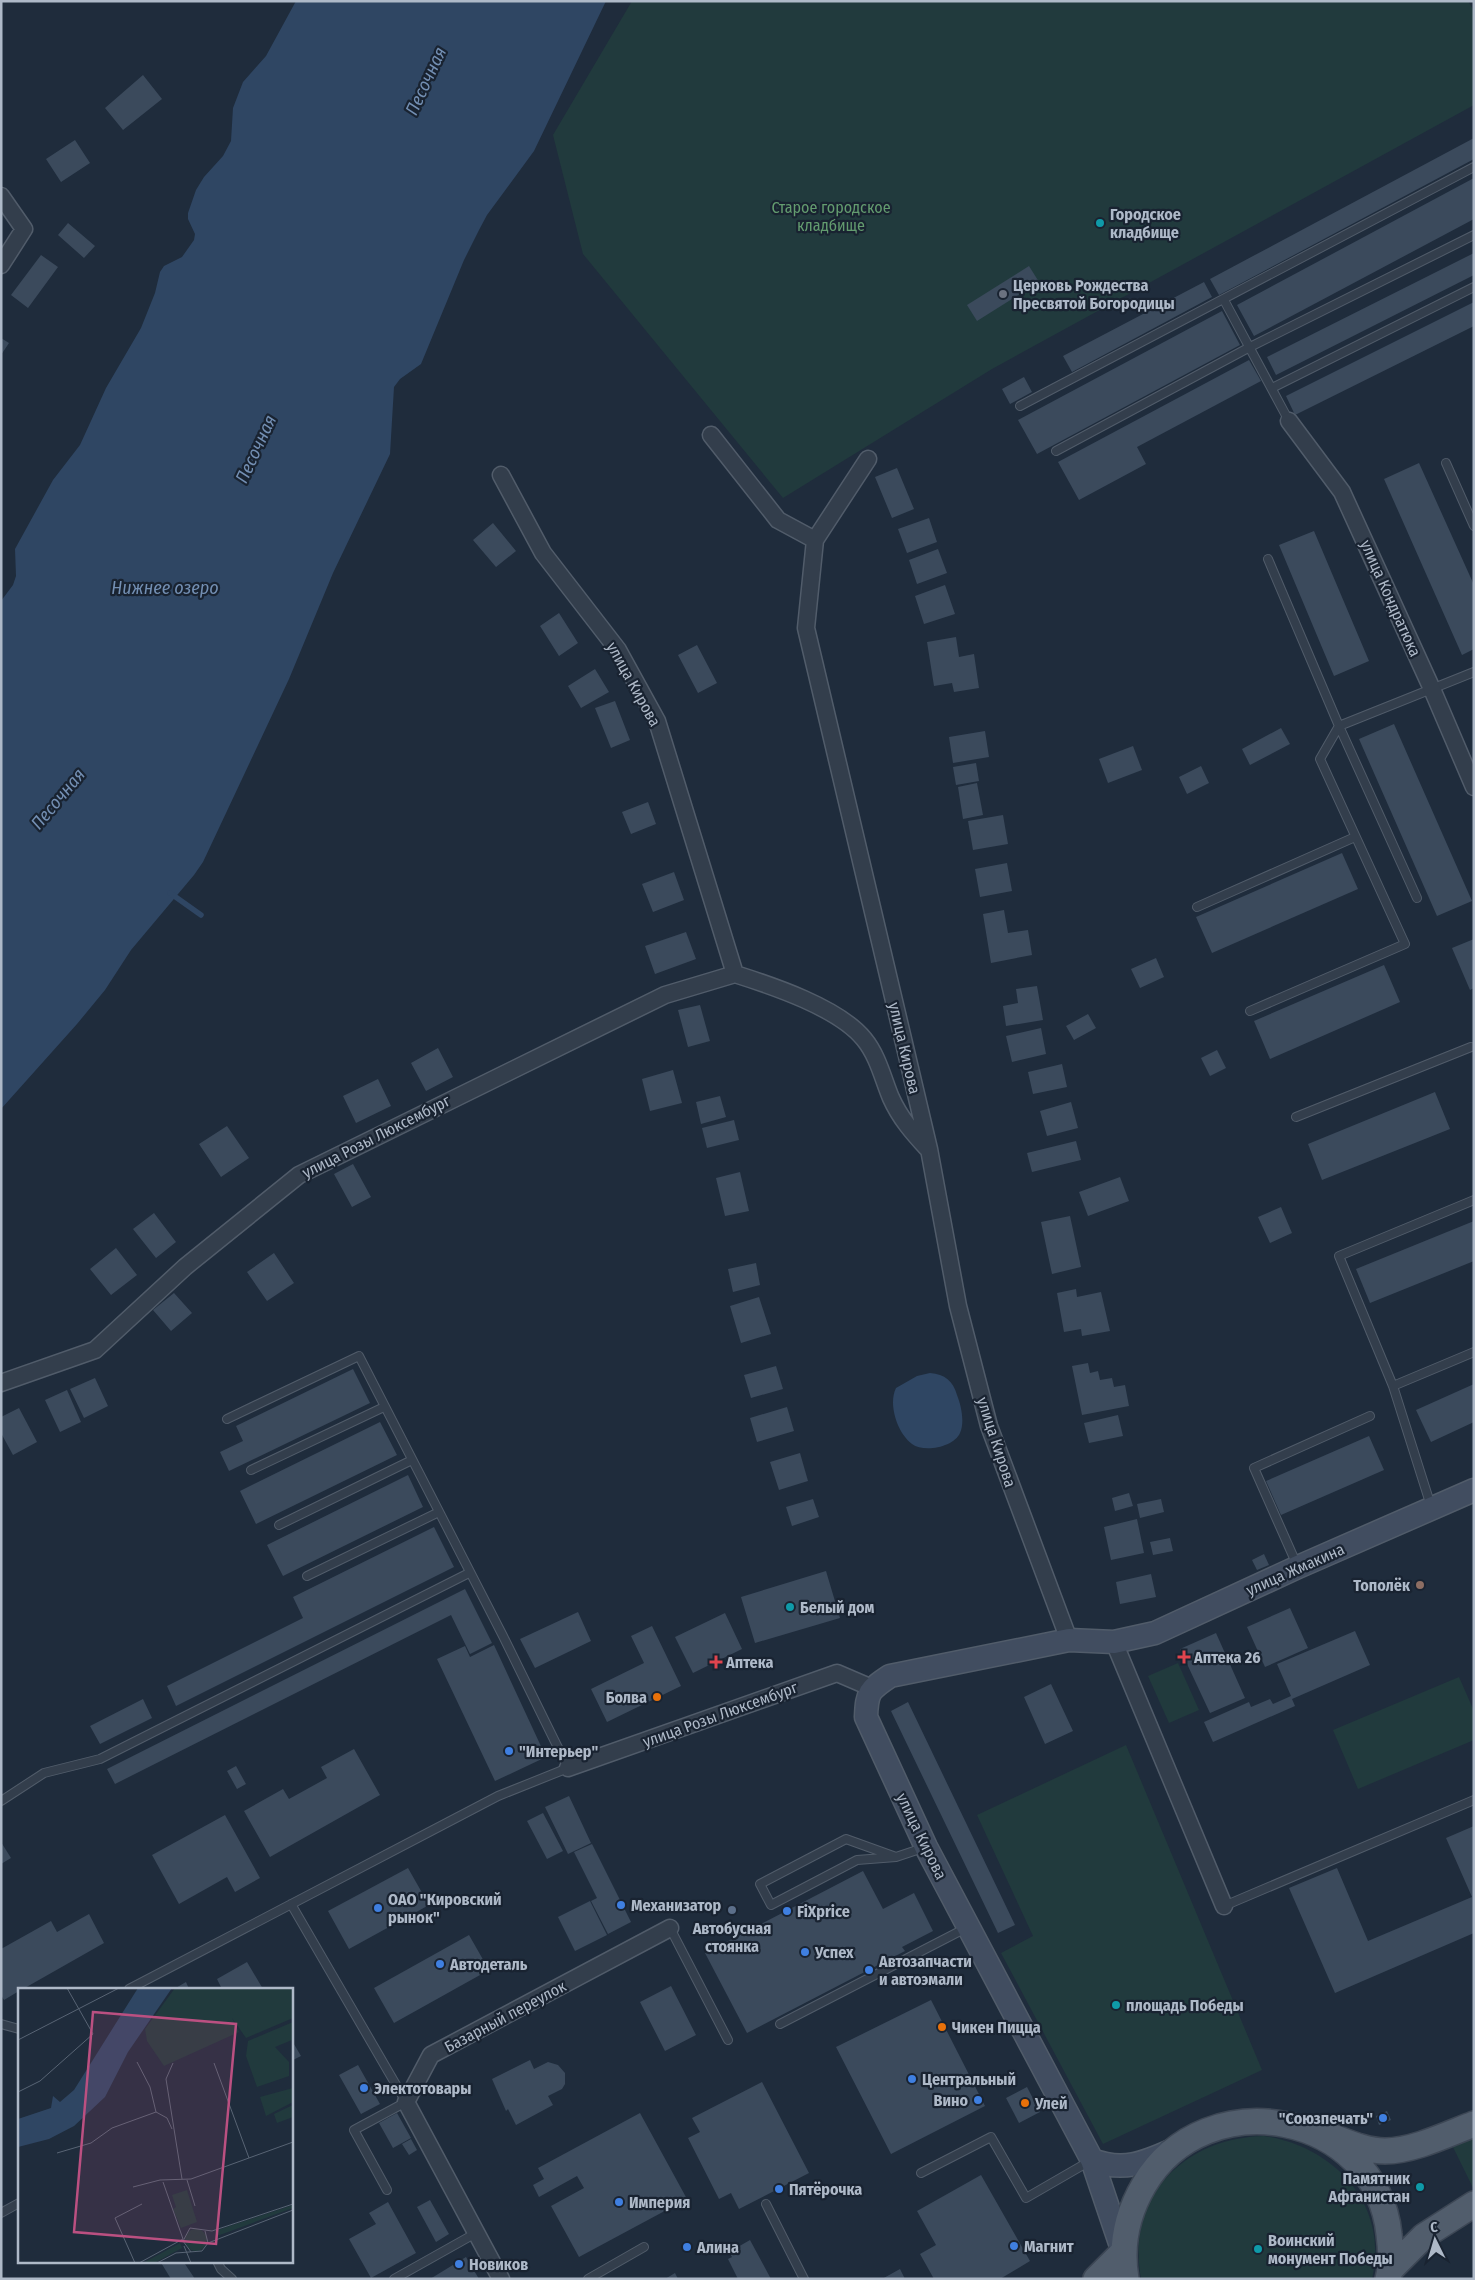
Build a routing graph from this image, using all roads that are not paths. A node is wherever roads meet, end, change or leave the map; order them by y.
1 (1474, 167) edge
2 (1, 196) edge
3 (1474, 235) edge
4 (1, 265) edge
5 (1474, 287) edge
6 (1224, 300) junction
7 (1250, 347) junction
8 (1272, 388) junction
9 (1020, 406) dead end
10 (1289, 421) joint
11 (711, 435) dead end
12 (1056, 451) dead end
13 (868, 459) dead end
14 (1446, 463) dead end
15 (501, 475) dead end
16 (1474, 526) edge
17 (815, 540) junction
18 (1268, 559) dead end
19 (1474, 672) edge
20 (1432, 689) junction
21 (1339, 726) junction
22 (1474, 787) edge
23 (1356, 836) junction
24 (1417, 898) dead end
25 (1197, 907) dead end
26 (735, 974) junction
27 (1250, 1011) dead end
28 (1473, 1049) edge
29 (1296, 1117) dead end
30 (929, 1149) junction
31 (1474, 1200) edge
32 (1474, 1352) edge
33 (1, 1383) edge
34 (1392, 1386) junction
35 (384, 1407) junction
36 (1370, 1416) dead end
37 (227, 1419) dead end
38 (412, 1460) junction
39 (251, 1470) dead end
40 (1474, 1490) edge
41 (1432, 1510) junction
42 (439, 1512) junction
43 (279, 1525) dead end
44 (1298, 1567) junction
45 (469, 1572) junction
46 (307, 1576) dead end
47 (1069, 1640) junction
48 (1114, 1642) junction
49 (872, 1688) junction
50 (568, 1768) junction
51 (1474, 1800) edge
52 (1, 1801) edge
53 (926, 1847) junction
54 (896, 1857) junction
55 (291, 1904) junction
56 (1224, 1906) joint
57 (968, 1927) junction
58 (670, 1928) joint
59 (131, 1988) edge
60 (1, 2024) edge
61 (780, 2024) dead end
62 (18, 2029) edge
63 (728, 2040) dead end
64 (406, 2102) junction
65 (1474, 2124) edge
66 (1303, 2128) junction
67 (1173, 2150) junction
68 (1092, 2160) junction
69 (921, 2173) dead end
70 (387, 2190) dead end
71 (18, 2204) edge
72 (766, 2204) dead end
73 (1474, 2204) edge
74 (1, 2213) edge
75 (476, 2233) junction
76 (644, 2247) dead end
77 (1123, 2252) junction
78 (218, 2262) edge
79 (409, 2270) junction
80 (1390, 2274) edge
81 (232, 2279) edge
82 (394, 2279) edge
83 (414, 2279) edge
84 (501, 2279) edge
85 (588, 2279) edge
86 (804, 2279) edge
87 (1096, 2279) edge
88 (1126, 2279) edge

1 - 6 lane
2 - 4 street
3 - 7 lane
5 - 8 lane
6 - 7 lane
6 - 9 lane
7 - 8 lane
7 - 12 lane
8 - 10 lane
10 - 20 street, улица Кондратюка
11 - 17 street
13 - 17 street, улица Кирова
14 - 16 lane
15 - 26 street, улица Кирова
17 - 30 street, улица Кирова
18 - 21 lane
19 - 20 lane
20 - 21 lane
20 - 22 street, улица Кондратюка
21 - 23 lane
21 - 24 lane
23 - 25 lane
23 - 27 lane
26 - 30 street
26 - 33 street, улица Розы Люксембург
28 - 29 lane
30 - 47 street, улица Кирова
31 - 34 lane
32 - 34 lane
34 - 41 lane
35 - 37 lane
35 - 38 lane
35 - 39 lane
36 - 44 lane
38 - 42 lane
38 - 43 lane
40 - 41 street, улица Жмакина
41 - 44 street, улица Жмакина
42 - 45 lane
42 - 46 lane
44 - 48 street, улица Жмакина
45 - 50 lane
45 - 52 lane
47 - 48 street
47 - 49 street
48 - 56 street
49 - 50 street, улица Розы Люксембург
49 - 53 street, улица Кирова
50 - 55 lane
51 - 56 lane
53 - 54 lane
53 - 57 street, улица Кирова
54 - 54 lane
55 - 59 lane
55 - 64 lane
57 - 61 lane
57 - 68 street, улица Кирова
58 - 63 lane
58 - 64 street, Базарный переулок
60 - 62 lane
64 - 70 lane
64 - 75 street
65 - 66 main road
66 - 67 main road
66 - 80 main road
67 - 68 street
67 - 77 main road
68 - 69 lane
68 - 77 street, улица Кирова
71 - 74 lane
72 - 86 lane
73 - 80 main road
75 - 79 lane
75 - 84 street
76 - 85 lane
77 - 87 main road
77 - 88 main road
78 - 81 lane
79 - 82 lane
79 - 83 lane

